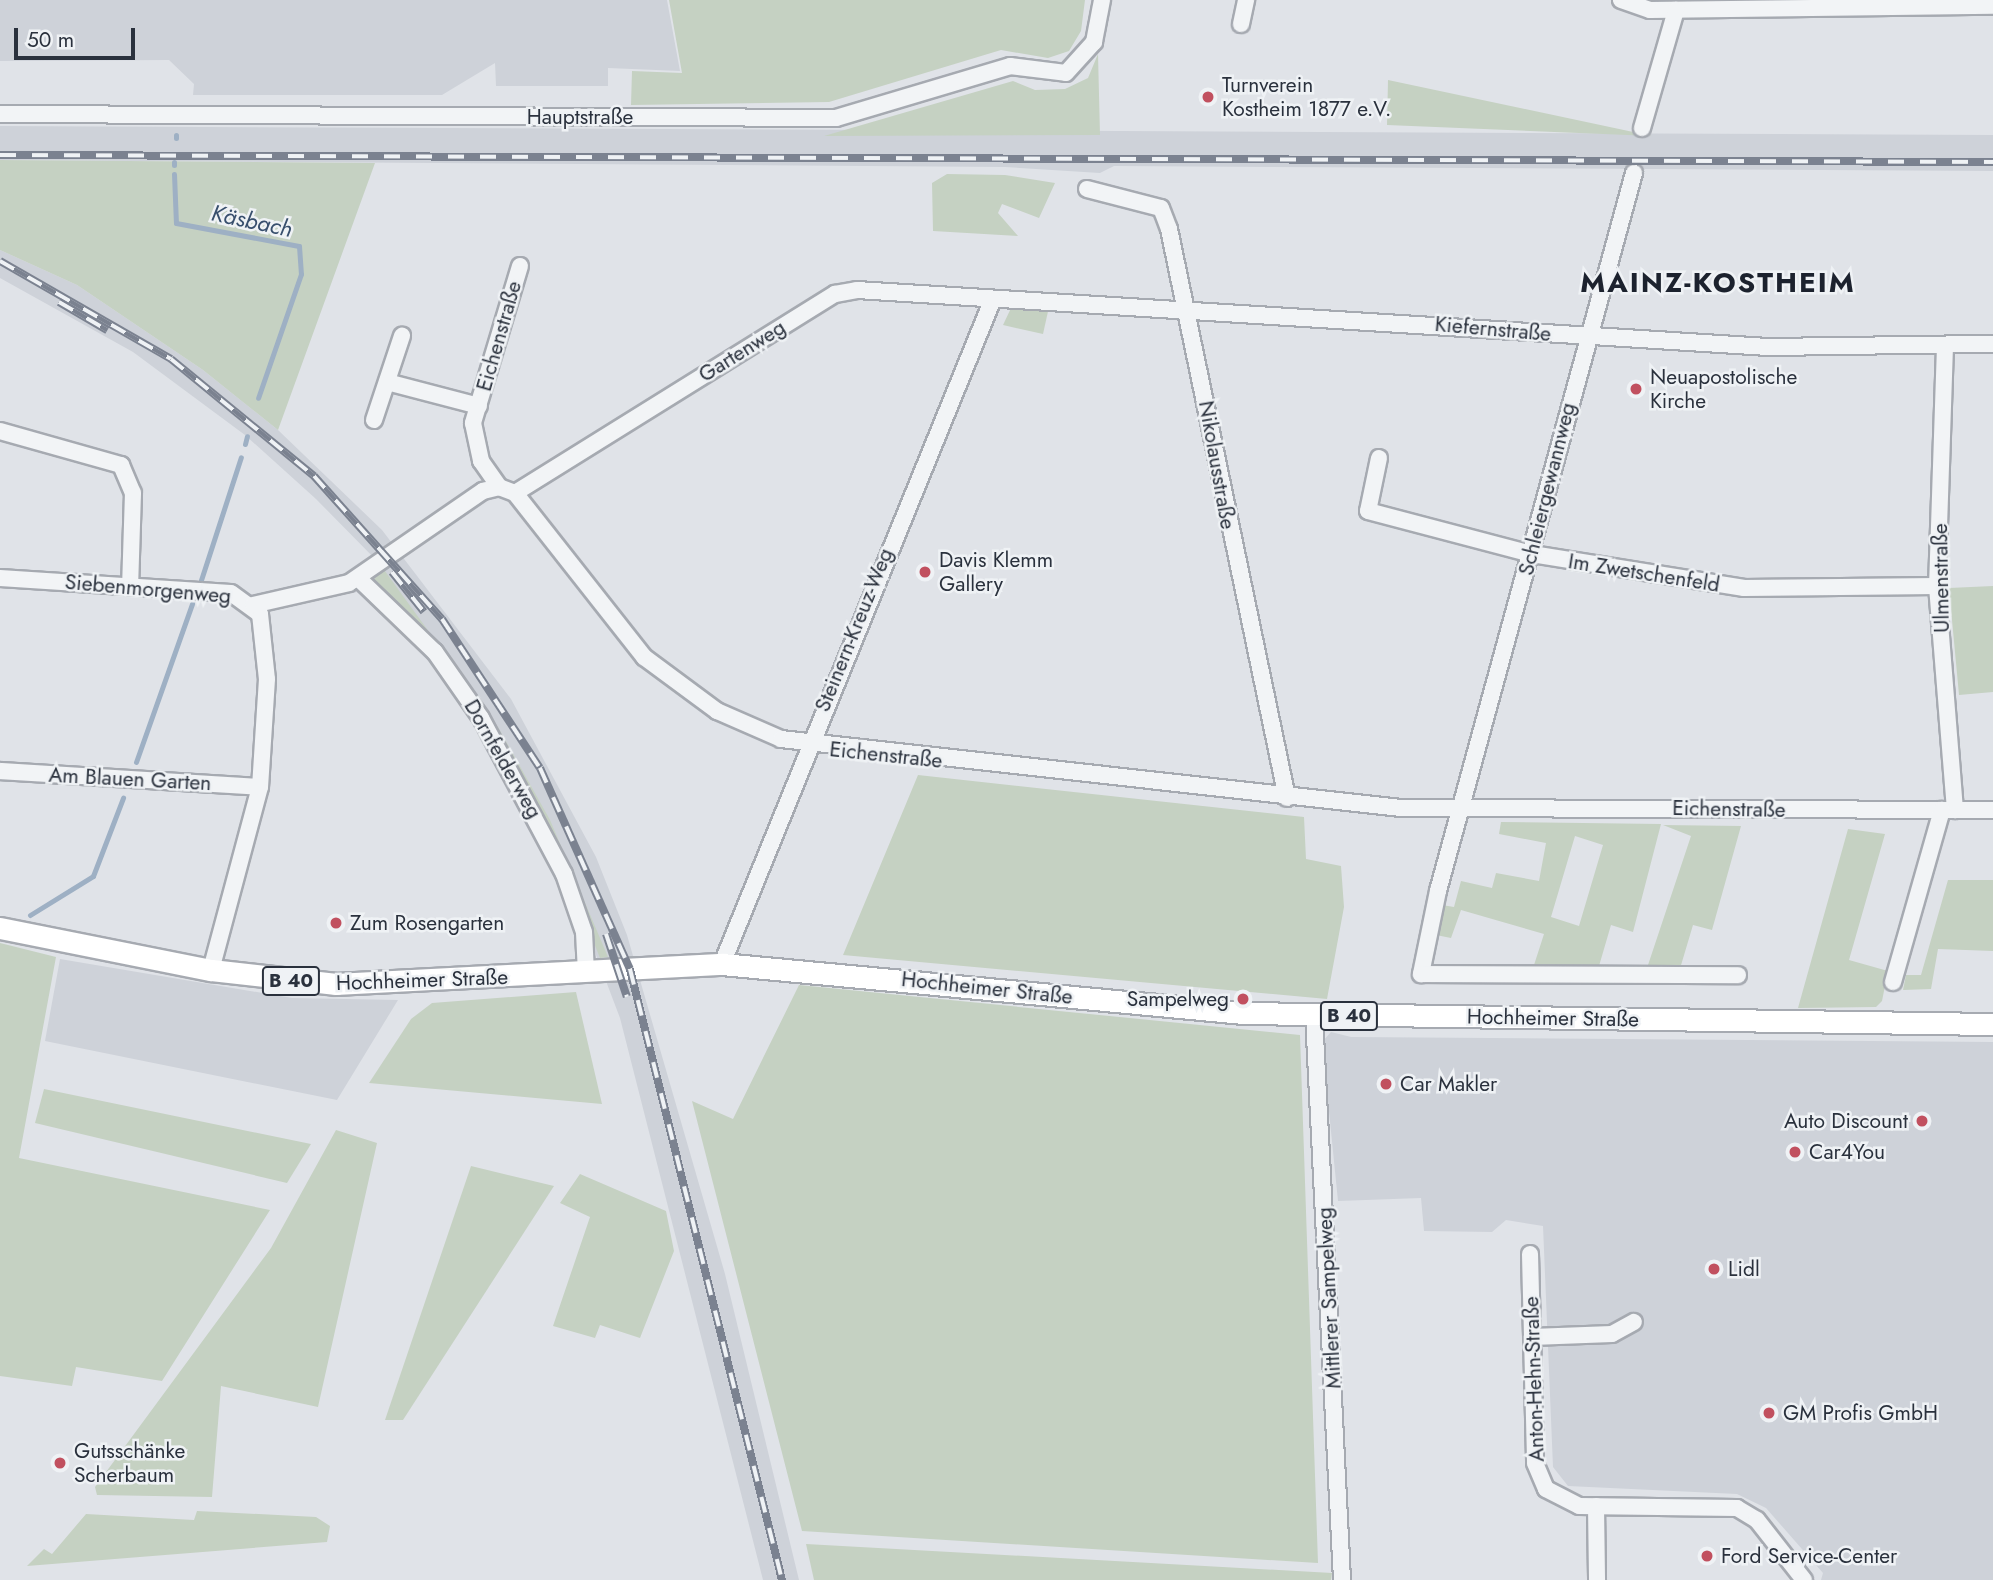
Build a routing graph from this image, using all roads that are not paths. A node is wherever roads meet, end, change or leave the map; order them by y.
1 (1102, 0) edge
2 (1246, 0) edge
3 (1621, 0) edge
4 (1796, 3) edge
5 (1993, 6) edge
6 (1676, 10) junction
7 (1241, 24) dead end
8 (0, 114) edge
9 (1642, 128) dead end
10 (1634, 173) dead end
11 (1087, 188) dead end
12 (520, 266) dead end
13 (993, 299) junction
14 (1189, 307) junction
15 (402, 335) dead end
16 (1588, 336) junction
17 (1993, 344) edge
18 (1945, 346) junction
19 (387, 382) junction
20 (478, 406) junction
21 (374, 420) dead end
22 (0, 431) edge
23 (1379, 458) dead end
24 (499, 487) junction
25 (515, 493) junction
26 (1532, 554) junction
27 (0, 578) edge
28 (358, 578) junction
29 (130, 586) junction
30 (1937, 586) junction
31 (253, 605) junction
32 (808, 746) junction
33 (0, 771) edge
34 (260, 787) junction
35 (1287, 798) junction
36 (1466, 806) junction
37 (1948, 810) junction
38 (1993, 810) edge
39 (0, 928) edge
40 (722, 964) junction
41 (211, 970) junction
42 (586, 973) junction
43 (1738, 975) dead end
44 (1893, 982) dead end
45 (1314, 1015) junction
46 (1989, 1025) edge
47 (1530, 1254) dead end
48 (1634, 1322) dead end
49 (1532, 1337) junction
50 (1595, 1506) junction
51 (1342, 1580) edge
52 (1597, 1580) edge
53 (1804, 1580) edge

1 - 8 street, Hauptstraße
2 - 7 street
3 - 6 street
4 - 5 street
4 - 6 street
6 - 9 street
10 - 16 street, Schleiergewannweg
11 - 14 street, Nikolausstraße
12 - 20 street, Eichenstraße
13 - 14 street, Kiefernstraße
13 - 25 street, Gartenweg
13 - 32 street, Steinern-Kreuz-Weg
14 - 16 street, Kiefernstraße
14 - 35 street, Nikolausstraße
15 - 19 street
16 - 18 street, Kiefernstraße
16 - 26 street, Schleiergewannweg
17 - 18 street, Kiefernstraße
18 - 30 street, Ulmenstraße
19 - 20 street, Eichenstraße
19 - 21 street
20 - 24 street, Eichenstraße
22 - 29 street
23 - 26 street, Im Zwetschenfeld
24 - 25 street
24 - 28 street
25 - 32 street, Eichenstraße
26 - 30 street, Im Zwetschenfeld
26 - 36 street, Schleiergewannweg
27 - 29 street, Siebenmorgenweg
28 - 31 street
28 - 42 street, Dornfelderweg
29 - 31 street, Siebenmorgenweg
30 - 37 street, Ulmenstraße
31 - 34 street, Siebenmorgenweg
32 - 35 street, Eichenstraße
32 - 40 street, Steinern-Kreuz-Weg
33 - 34 street, Am Blauen Garten
34 - 41 street, Siebenmorgenweg
35 - 36 street, Eichenstraße
36 - 37 street, Eichenstraße
36 - 43 street
37 - 38 street, Eichenstraße
37 - 44 street, Ulmenstraße
39 - 41 main road, Hochheimer Straße / B 40
40 - 42 main road, Hochheimer Straße / B 40
40 - 45 main road, Hochheimer Straße / B 40
41 - 42 main road, Hochheimer Straße / B 40
45 - 46 main road, Hochheimer Straße / B 40
45 - 51 street, Mittlerer Sampelweg
47 - 49 street, Anton-Hehn-Straße
48 - 49 street
49 - 50 street, Anton-Hehn-Straße
50 - 52 street
50 - 53 street, Anton-Hehn-Straße

